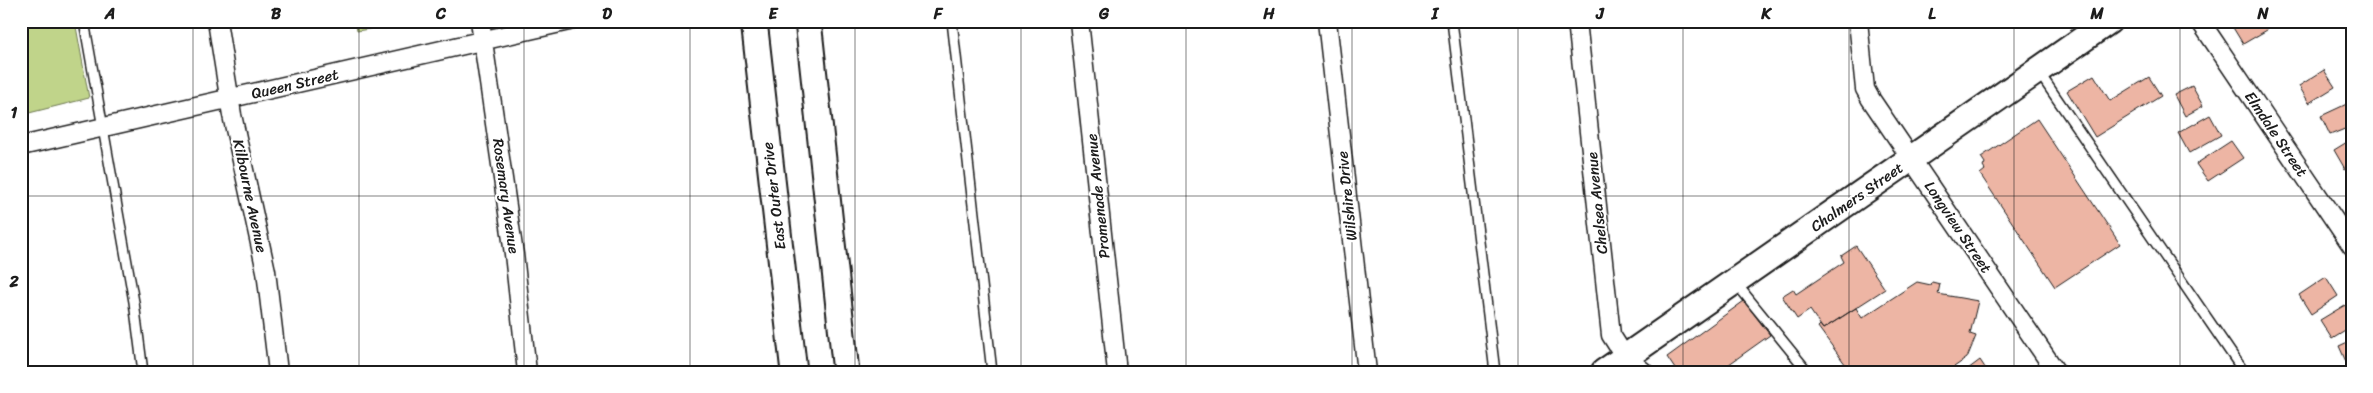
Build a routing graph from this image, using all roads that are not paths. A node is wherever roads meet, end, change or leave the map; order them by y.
1 (84, 21) edge
2 (217, 21) edge
3 (480, 21) edge
4 (569, 21) edge
5 (754, 21) edge
6 (808, 21) edge
7 (952, 21) edge
8 (1079, 21) edge
9 (1327, 21) edge
10 (1452, 21) edge
11 (1577, 21) edge
12 (1858, 21) edge
13 (2109, 21) edge
14 (2200, 21) edge
15 (483, 41) junction
16 (2038, 71) junction
17 (231, 99) junction
18 (102, 128) junction
19 (21, 146) edge
20 (1912, 159) junction
21 (2352, 246) edge
22 (1735, 282) junction
23 (1635, 364) edge
24 (143, 372) edge
25 (278, 372) edge
26 (527, 372) edge
27 (794, 372) edge
28 (846, 372) edge
29 (992, 372) edge
30 (1117, 372) edge
31 (1367, 372) edge
32 (1495, 372) edge
33 (1604, 372) edge
34 (1808, 372) edge
35 (2056, 372) edge
36 (2244, 372) edge

1 - 18 lane
2 - 17 street, Kilbourne Avenue
3 - 15 street, Rosemary Avenue
4 - 15 street, Queen Street
5 - 27 street, East Outer Drive
6 - 28 street
7 - 29 lane
8 - 30 street, Promenade Avenue
9 - 31 street, Wilshire Drive
10 - 32 lane
11 - 23 street, Chelsea Avenue
12 - 20 street, Longview Street
13 - 16 street, Chalmers Street
14 - 21 street, Elmdale Street
15 - 17 street, Queen Street
15 - 26 street, Rosemary Avenue
16 - 20 street, Chalmers Street
16 - 36 lane
17 - 18 street, Queen Street
17 - 25 street, Kilbourne Avenue
18 - 19 street, Queen Street
18 - 24 lane
20 - 22 street, Chalmers Street
20 - 35 street, Longview Street
22 - 23 street, Chalmers Street
22 - 34 lane
23 - 33 street, Chalmers Street

